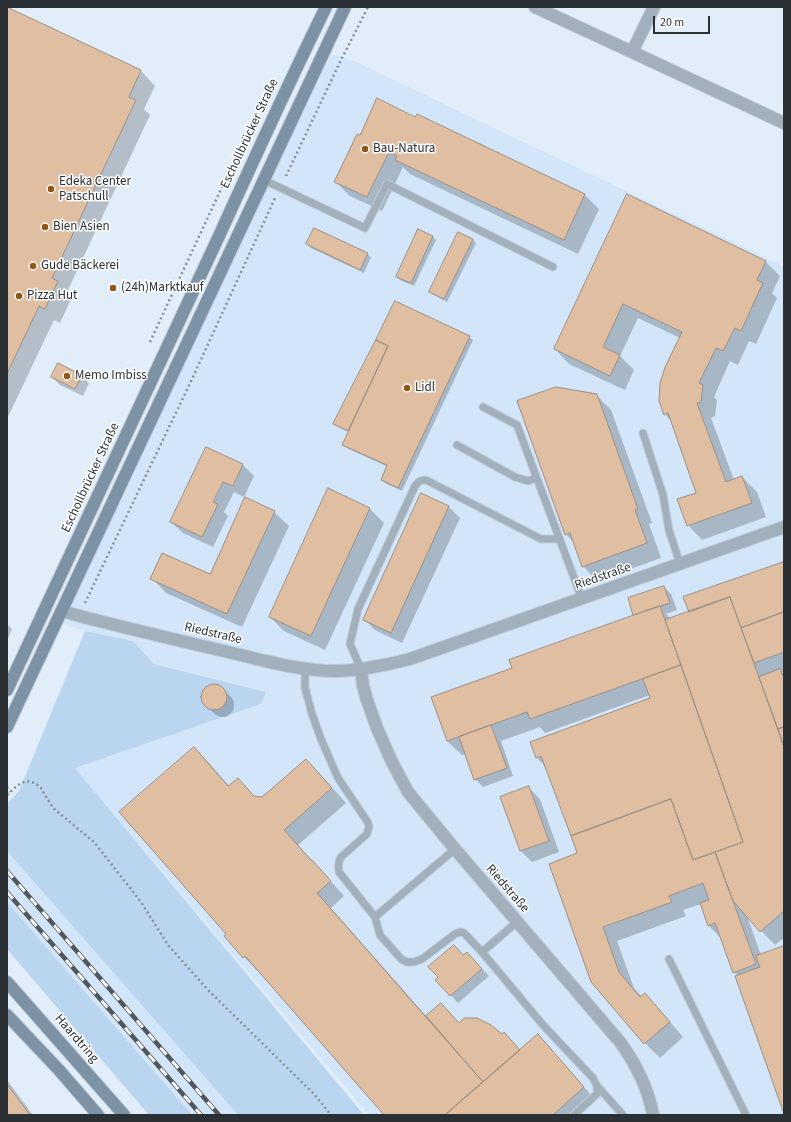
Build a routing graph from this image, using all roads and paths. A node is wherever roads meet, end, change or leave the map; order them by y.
1 (326, 7) edge
2 (345, 7) edge
3 (535, 7) edge
4 (654, 7) edge
5 (308, 44) junction
6 (324, 52) junction
7 (632, 52) junction
8 (784, 123) edge
9 (248, 172) junction
10 (264, 180) junction
11 (219, 236) junction
12 (234, 243) junction
13 (552, 267) dead end
14 (161, 361) junction
15 (176, 368) junction
16 (483, 407) dead end
17 (642, 433) dead end
18 (457, 445) dead end
19 (536, 478) junction
20 (784, 527) edge
21 (559, 539) junction
22 (680, 564) junction
23 (582, 599) junction
24 (46, 607) junction
25 (62, 611) junction
26 (305, 669) junction
27 (361, 669) junction
28 (7, 690) edge
29 (7, 727) edge
30 (7, 787) edge
31 (8, 793) edge
32 (455, 849) junction
33 (375, 917) junction
34 (517, 922) junction
35 (482, 952) junction
36 (669, 959) dead end
37 (7, 982) edge
38 (7, 1015) edge
39 (597, 1086) junction
40 (98, 1115) edge
41 (124, 1115) edge
42 (331, 1115) edge
43 (574, 1115) edge
44 (623, 1115) edge
45 (653, 1115) edge
46 (746, 1115) edge

1 - 5 main road, Eschollbrücker Straße
2 - 6 main road
3 - 7 street
4 - 7 street
5 - 6 main road
5 - 9 main road, Eschollbrücker Straße
6 - 10 main road
7 - 8 street
9 - 10 main road
9 - 11 main road, Eschollbrücker Straße
10 - 12 main road
10 - 13 lane
11 - 12 main road
11 - 14 main road, Eschollbrücker Straße
12 - 15 main road
14 - 15 main road
14 - 24 main road, Eschollbrücker Straße
15 - 25 main road
16 - 19 lane
17 - 22 lane
18 - 19 lane
19 - 21 lane
20 - 22 street, Riedstraße
21 - 23 lane
21 - 27 lane
22 - 23 street, Riedstraße
23 - 27 street, Riedstraße
24 - 25 main road
24 - 28 main road, Eschollbrücker Straße
25 - 26 street, Riedstraße
25 - 29 main road
26 - 27 street, Riedstraße
26 - 33 lane
27 - 32 street, Riedstraße
30 - 31 path
31 - 42 path
32 - 33 lane
32 - 34 street, Riedstraße
33 - 35 lane
34 - 35 lane
34 - 45 street, Riedstraße
35 - 39 lane
36 - 46 lane
37 - 41 main road, Haardtring
38 - 40 main road
39 - 43 lane
39 - 44 lane

